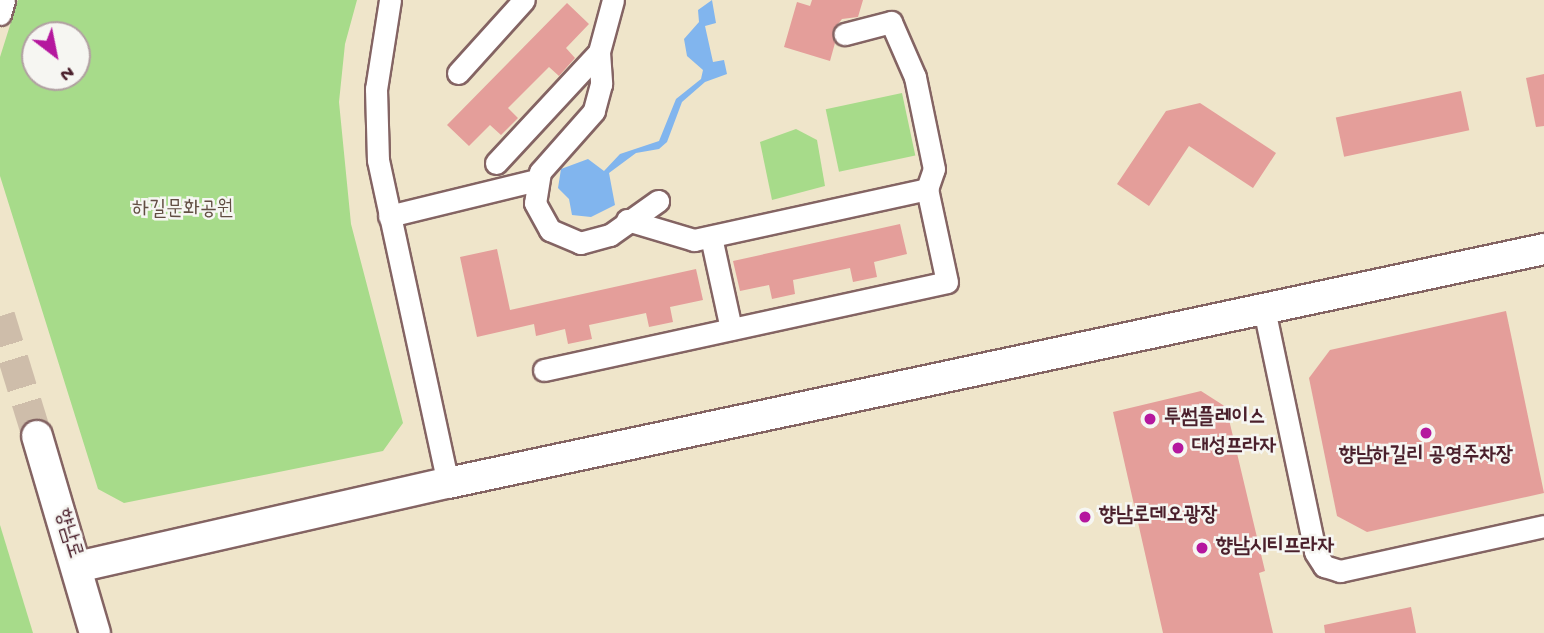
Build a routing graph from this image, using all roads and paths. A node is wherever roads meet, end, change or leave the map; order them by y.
1 (4, 0) edge
2 (390, 0) edge
3 (524, 0) edge
4 (613, 0) edge
5 (0, 15) edge
6 (845, 34) dead end
7 (598, 52) junction
8 (458, 73) dead end
9 (496, 163) dead end
10 (537, 180) junction
11 (927, 189) junction
12 (658, 201) dead end
13 (389, 216) junction
14 (627, 220) junction
15 (711, 237) junction
16 (1544, 249) edge
17 (1264, 309) junction
18 (731, 329) junction
19 (544, 370) dead end
20 (37, 436) tunnel mouth
21 (448, 483) junction
22 (1544, 526) edge
23 (77, 567) junction
24 (95, 633) edge

1 - 5 street
2 - 13 street
3 - 8 street
4 - 7 street
6 - 11 street
7 - 9 street
7 - 10 street
10 - 13 street
10 - 14 street
11 - 15 street
11 - 18 street
12 - 14 street
13 - 21 street
14 - 15 street
15 - 18 street
16 - 17 street
17 - 21 street
17 - 22 street
18 - 19 street
20 - 23 street, 향남로
21 - 23 street
23 - 24 street, 향남로

